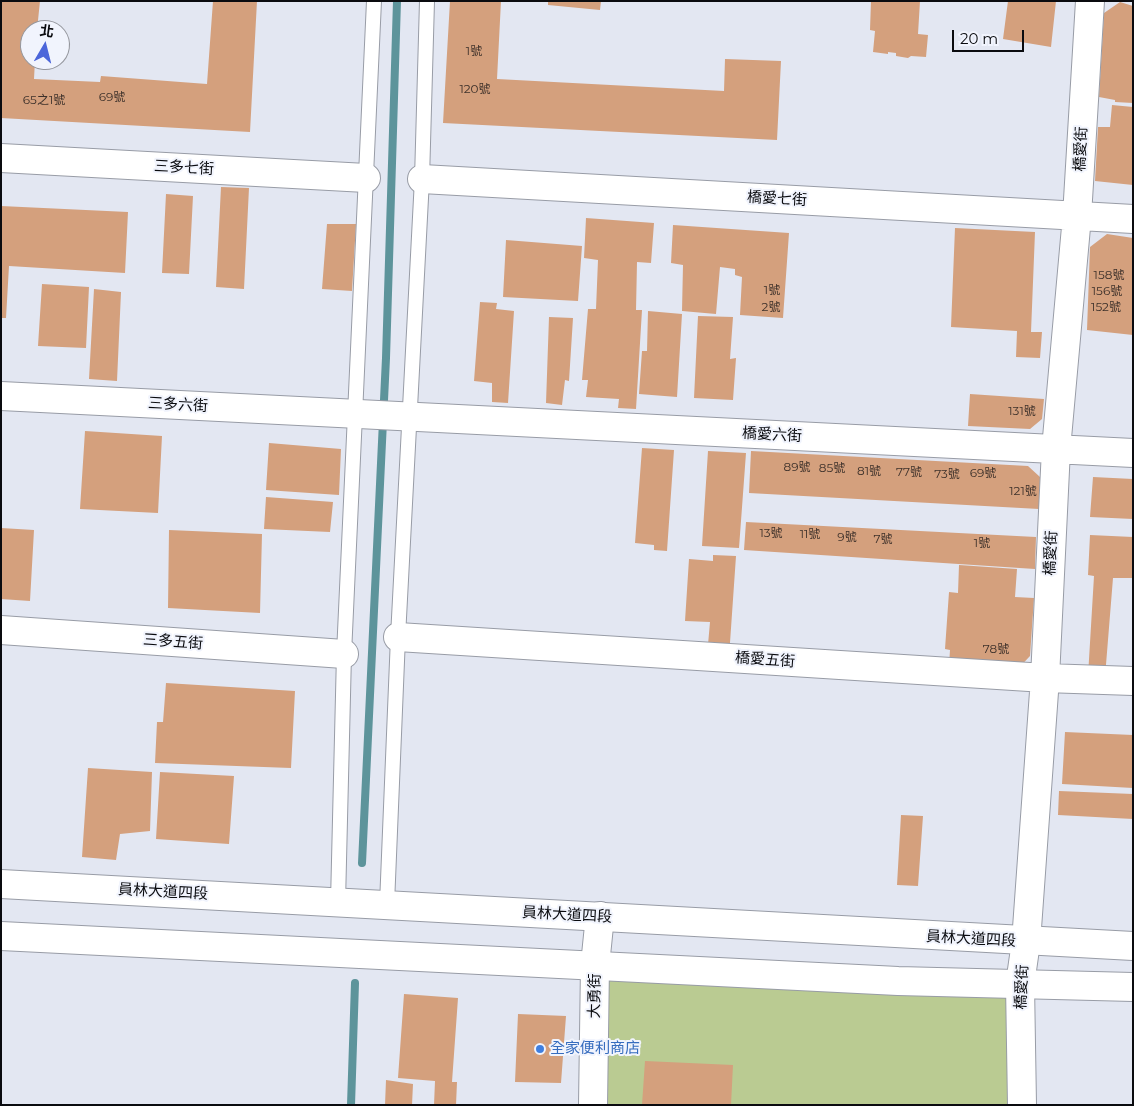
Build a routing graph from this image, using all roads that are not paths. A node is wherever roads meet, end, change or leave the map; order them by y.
1 (374, 1) edge
2 (427, 1) edge
3 (1090, 1) edge
4 (1, 158) edge
5 (366, 178) junction
6 (422, 179) junction
7 (1077, 216) junction
8 (1133, 218) edge
9 (1, 396) edge
10 (355, 414) junction
11 (411, 417) junction
12 (1056, 449) junction
13 (1133, 453) edge
14 (1, 630) edge
15 (398, 637) junction
16 (344, 654) junction
17 (1045, 678) junction
18 (1133, 681) edge
19 (1, 884) edge
20 (338, 902) junction
21 (387, 904) junction
22 (600, 916) junction
23 (1, 936) edge
24 (1026, 942) junction
25 (1133, 946) edge
26 (595, 966) junction
27 (1020, 984) junction
28 (1133, 987) edge
29 (593, 1105) edge
30 (1022, 1105) edge

1 - 5 lane
2 - 6 lane
3 - 7 street, 橋愛街
4 - 5 street, 三多七街
5 - 10 lane
6 - 7 street, 橋愛七街
6 - 11 lane
7 - 8 street, 橋愛七街
7 - 12 street, 橋愛街
9 - 10 street, 三多六街
10 - 11 street, 三多六街
10 - 16 lane
11 - 12 street, 橋愛六街
11 - 15 lane
12 - 13 street, 橋愛六街
12 - 17 street, 橋愛街
14 - 16 street, 三多五街
15 - 17 street, 橋愛五街
15 - 21 lane
16 - 20 lane
17 - 18 street, 橋愛五街
17 - 24 street, 橋愛街
19 - 20 street, 員林大道四段
20 - 21 street, 員林大道四段
21 - 22 street, 員林大道四段
22 - 24 street, 員林大道四段
22 - 26 street, 大勇街
23 - 26 street
24 - 25 street, 員林大道四段
24 - 27 street, 橋愛街
26 - 27 street
26 - 29 street, 大勇街
27 - 28 street
27 - 30 street, 橋愛街

